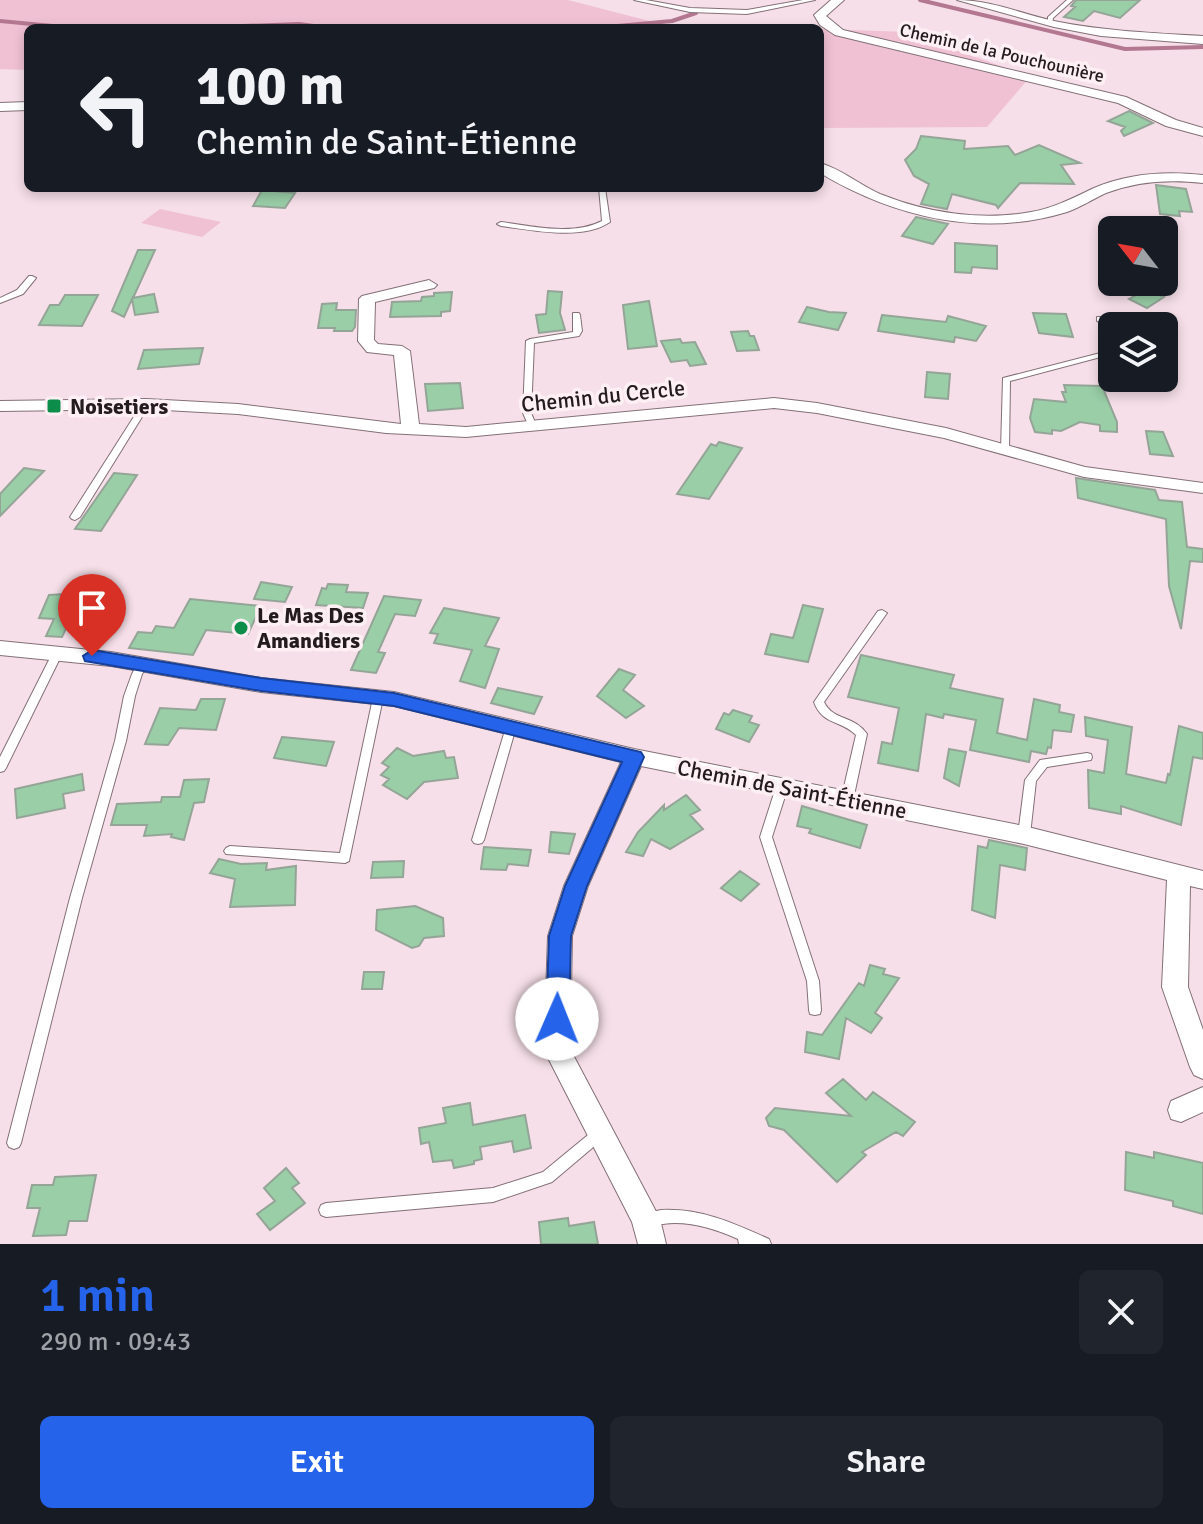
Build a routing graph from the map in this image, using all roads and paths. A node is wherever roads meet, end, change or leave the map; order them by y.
1 (637, 0) edge
2 (812, 0) edge
3 (826, 0) edge
4 (836, 0) edge
5 (963, 0) edge
6 (1070, 0) edge
7 (1050, 23) junction
8 (1203, 40) edge
9 (24, 106) edge
10 (0, 107) edge
11 (1203, 132) edge
12 (824, 170) edge
13 (1203, 179) edge
14 (602, 192) edge
15 (501, 224) dead end
16 (32, 278) dead end
17 (429, 285) dead end
18 (0, 301) edge
19 (576, 315) dead end
20 (1098, 356) edge
21 (146, 404) junction
22 (0, 406) edge
23 (533, 427) junction
24 (409, 430) junction
25 (1005, 450) junction
26 (1203, 488) edge
27 (75, 517) dead end
28 (882, 613) dead end
29 (0, 648) edge
30 (58, 652) junction
31 (143, 664) junction
32 (378, 698) junction
33 (511, 727) junction
34 (634, 757) junction
35 (1087, 757) dead end
36 (0, 768) edge
37 (782, 787) junction
38 (847, 800) junction
39 (1024, 835) junction
40 (478, 840) dead end
41 (230, 851) dead end
42 (1191, 877) edge
43 (815, 1010) dead end
44 (1203, 1067) edge
45 (601, 1133) junction
46 (14, 1143) dead end
47 (326, 1210) dead end
48 (649, 1232) edge
49 (745, 1240) edge
50 (764, 1244) edge

1 - 2 lane
3 - 4 lane
4 - 11 street, Chemin de la Pouchounière
5 - 7 street
6 - 7 lane
7 - 8 street
9 - 10 street
12 - 13 street
14 - 15 lane
16 - 18 lane
17 - 24 street
19 - 23 lane
20 - 25 lane
21 - 22 street, Chemin du Cercle
21 - 24 street, Chemin du Cercle
21 - 27 lane
23 - 24 street, Chemin du Cercle
23 - 25 street, Chemin du Cercle
25 - 26 street, Chemin du Cercle
28 - 38 lane
29 - 30 street, Chemin de Saint-Étienne
30 - 31 street, Chemin de Saint-Étienne
30 - 36 lane
31 - 32 street, Chemin de Saint-Étienne
31 - 46 lane
32 - 33 street, Chemin de Saint-Étienne
32 - 41 lane
33 - 34 street, Chemin de Saint-Étienne
33 - 40 lane
34 - 37 street, Chemin de Saint-Étienne
34 - 45 street
35 - 39 lane
37 - 38 street, Chemin de Saint-Étienne
37 - 43 lane
38 - 39 street, Chemin de Saint-Étienne
39 - 42 street, Chemin de Saint-Étienne
42 - 44 street
45 - 47 lane
45 - 48 street
48 - 49 lane
49 - 50 lane

